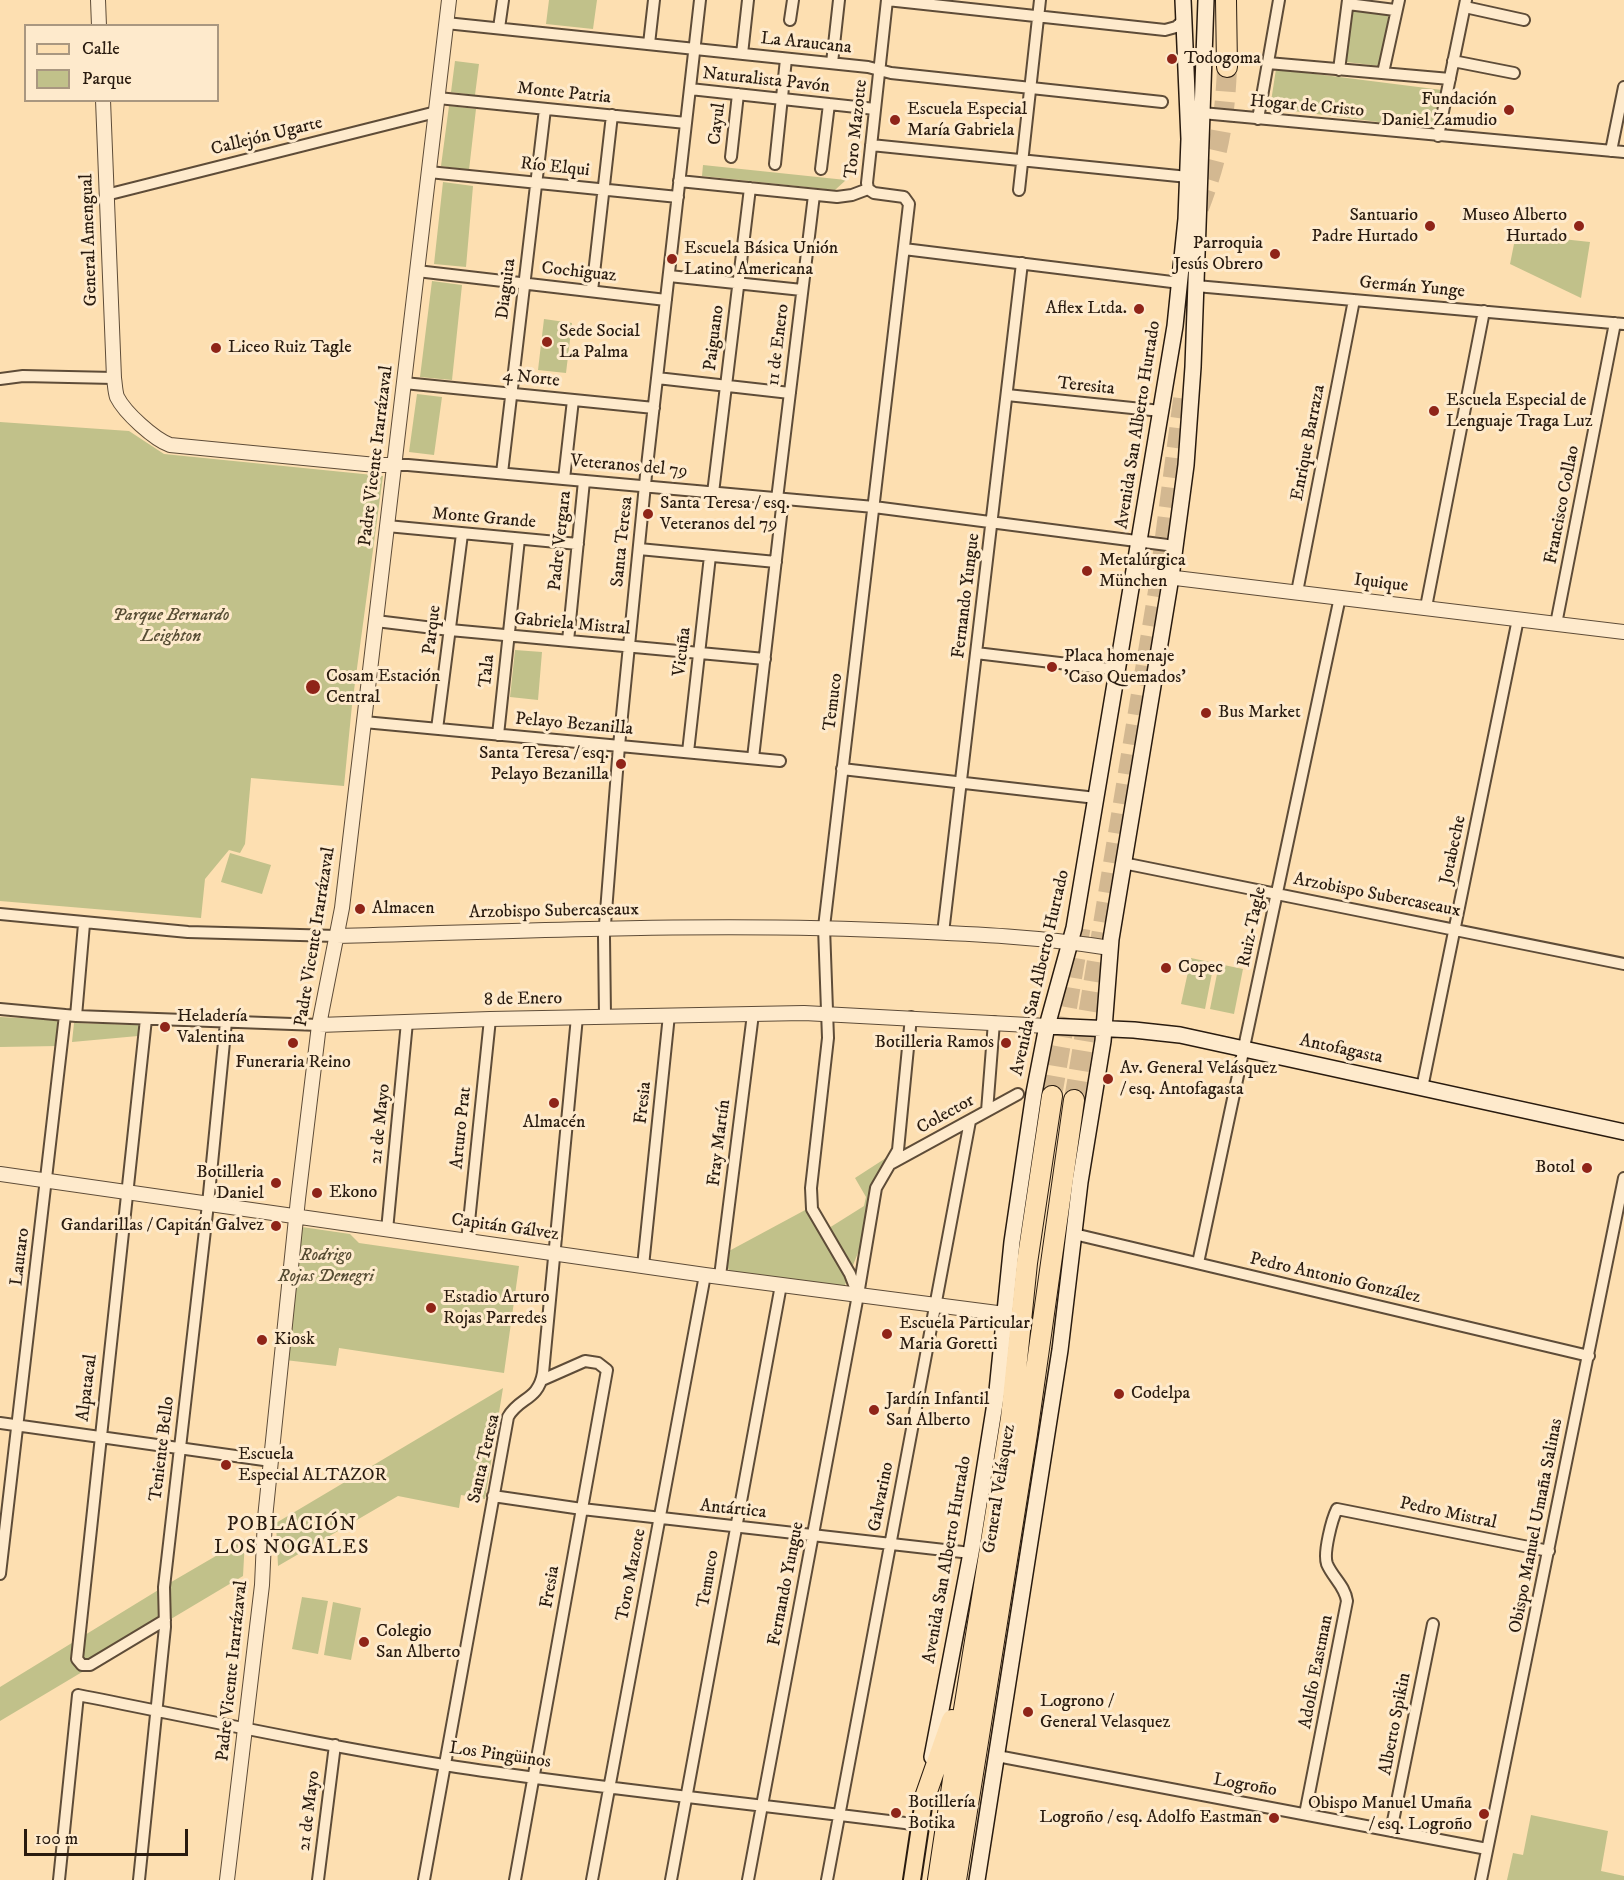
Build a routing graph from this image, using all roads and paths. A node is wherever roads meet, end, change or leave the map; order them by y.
1 (98, 0) edge
2 (449, 0) edge
3 (503, 0) edge
4 (654, 0) edge
5 (700, 0) edge
6 (748, 0) edge
7 (793, 0) edge
8 (839, 0) edge
9 (887, 0) edge
10 (1040, 0) edge
11 (1183, 0) edge
12 (1206, 0) edge
13 (1226, 0) edge
14 (1279, 0) edge
15 (1348, 2) edge
16 (1465, 3) edge
17 (1397, 5) edge
18 (1038, 16) junction
19 (790, 20) dead end
20 (1184, 20) junction
21 (1524, 20) dead end
22 (446, 22) junction
23 (99, 24) edge
24 (499, 28) junction
25 (649, 44) junction
26 (694, 49) junction
27 (742, 54) junction
28 (786, 59) junction
29 (1453, 62) junction
30 (832, 63) junction
31 (1268, 63) junction
32 (1227, 67) tunnel mouth
33 (1339, 69) junction
34 (879, 70) junction
35 (1383, 73) junction
36 (1514, 73) dead end
37 (1450, 79) junction
38 (1624, 87) edge
39 (1030, 88) junction
40 (690, 89) junction
41 (738, 94) junction
42 (782, 99) junction
43 (103, 102) edge
44 (1162, 102) dead end
45 (829, 104) junction
46 (437, 105) junction
47 (545, 109) junction
48 (875, 109) junction
49 (1202, 113) junction
50 (612, 115) junction
51 (1258, 119) junction
52 (686, 123) junction
53 (1438, 136) junction
54 (871, 145) junction
55 (1611, 150) junction
56 (1624, 152) edge
57 (731, 157) dead end
58 (1022, 160) junction
59 (775, 164) dead end
60 (821, 169) dead end
61 (429, 172) junction
62 (1188, 177) junction
63 (680, 181) junction
64 (536, 183) junction
65 (750, 188) junction
66 (868, 189) junction
67 (604, 190) junction
68 (1019, 190) dead end
69 (106, 195) junction
70 (814, 195) junction
71 (678, 197) junction
72 (904, 249) junction
73 (1022, 263) junction
74 (417, 271) junction
75 (669, 276) junction
76 (1180, 283) junction
77 (524, 284) junction
78 (738, 284) junction
79 (1196, 286) junction
80 (592, 291) junction
81 (802, 291) junction
82 (666, 300) junction
83 (1354, 300) junction
84 (1484, 311) junction
85 (1619, 323) edge
86 (114, 378) junction
87 (657, 378) junction
88 (0, 379) edge
89 (404, 383) junction
90 (726, 386) junction
91 (790, 393) junction
92 (511, 394) junction
93 (1007, 395) junction
94 (573, 400) junction
95 (654, 408) junction
96 (1161, 411) junction
97 (394, 465) junction
98 (502, 473) junction
99 (564, 479) junction
100 (584, 481) junction
101 (645, 487) junction
102 (713, 493) junction
103 (780, 499) junction
104 (874, 507) junction
105 (992, 522) junction
106 (387, 526) junction
107 (462, 534) junction
108 (519, 539) junction
109 (1139, 541) junction
110 (578, 544) junction
111 (1175, 546) junction
112 (639, 549) junction
113 (710, 556) junction
114 (776, 562) junction
115 (1134, 573) junction
116 (1171, 577) junction
117 (1297, 592) junction
118 (1341, 597) junction
119 (1426, 607) junction
120 (1518, 619) junction
121 (376, 621) junction
122 (1556, 624) junction
123 (450, 630) junction
124 (1624, 632) edge
125 (508, 636) junction
126 (568, 641) junction
127 (629, 647) junction
128 (699, 653) junction
129 (976, 653) junction
130 (765, 659) junction
131 (1118, 670) junction
132 (364, 722) junction
133 (437, 729) junction
134 (498, 735) junction
135 (619, 746) junction
136 (688, 752) junction
137 (753, 758) junction
138 (780, 761) dead end
139 (842, 769) junction
140 (961, 783) junction
141 (1096, 798) junction
142 (1123, 863) junction
143 (1277, 894) junction
144 (0, 914) edge
145 (84, 924) junction
146 (824, 927) junction
147 (605, 928) junction
148 (1454, 930) junction
149 (944, 933) junction
150 (337, 936) junction
151 (1072, 941) junction
152 (1110, 948) junction
153 (1624, 964) edge
154 (0, 1009) edge
155 (1105, 1009) junction
156 (753, 1014) junction
157 (827, 1014) junction
158 (669, 1015) junction
159 (70, 1016) junction
160 (605, 1016) junction
161 (577, 1017) junction
162 (911, 1017) junction
163 (146, 1018) junction
164 (490, 1019) junction
165 (226, 1022) junction
166 (407, 1022) junction
167 (994, 1022) junction
168 (319, 1025) junction
169 (1047, 1026) junction
170 (1104, 1030) junction
171 (1134, 1030) junction
172 (1244, 1049) junction
173 (1422, 1088) junction
174 (1018, 1094) dead end
175 (1053, 1096) tunnel mouth
176 (1074, 1100) tunnel mouth
177 (987, 1111) junction
178 (970, 1120) junction
179 (1624, 1132) edge
180 (891, 1164) junction
181 (0, 1174) edge
182 (1624, 1178) edge
183 (46, 1181) junction
184 (128, 1192) junction
185 (208, 1204) junction
186 (296, 1217) junction
187 (387, 1230) junction
188 (1074, 1234) junction
189 (467, 1241) junction
190 (555, 1254) junction
191 (1198, 1263) junction
192 (644, 1266) junction
193 (705, 1275) junction
194 (720, 1276) junction
195 (781, 1285) junction
196 (858, 1295) junction
197 (934, 1305) junction
198 (1005, 1314) junction
199 (1589, 1356) junction
200 (542, 1380) junction
201 (0, 1423) edge
202 (18, 1425) junction
203 (99, 1437) junction
204 (180, 1448) junction
205 (272, 1461) junction
206 (493, 1496) junction
207 (1340, 1508) joint
208 (582, 1509) junction
209 (660, 1518) junction
210 (735, 1527) junction
211 (813, 1535) junction
212 (890, 1544) junction
213 (1549, 1551) junction
214 (970, 1553) junction
215 (0, 1574) edge
216 (165, 1620) junction
217 (1433, 1624) dead end
218 (978, 1631) junction
219 (157, 1711) junction
220 (245, 1727) junction
221 (335, 1745) junction
222 (997, 1756) junction
223 (445, 1765) junction
224 (533, 1778) junction
225 (609, 1788) junction
226 (686, 1797) junction
227 (924, 1800) junction
228 (762, 1806) junction
229 (1305, 1814) junction
230 (839, 1816) junction
231 (920, 1825) junction
232 (1391, 1831) junction
233 (1487, 1849) junction
234 (981, 1854) junction
235 (59, 1880) edge
236 (139, 1880) edge
237 (227, 1880) edge
238 (318, 1880) edge
239 (424, 1880) edge
240 (515, 1880) edge
241 (592, 1880) edge
242 (671, 1880) edge
243 (748, 1880) edge
244 (827, 1880) edge
245 (912, 1880) edge
246 (938, 1880) edge
247 (956, 1880) edge
248 (977, 1880) edge
249 (987, 1880) edge
250 (1481, 1880) edge

1 - 23 street
2 - 22 street, Padre Vicente Irarrázaval
3 - 24 street
4 - 25 street
5 - 26 street, Santa Teresa
6 - 27 street
7 - 19 street
8 - 30 street
9 - 18 street
9 - 34 street, Toro Mazotte
10 - 18 street
11 - 20 main road, Avenida San Alberto Hurtado
12 - 49 main road
13 - 32 highway
14 - 31 street
15 - 17 street
15 - 33 street
16 - 21 street
16 - 29 street
17 - 35 street
18 - 20 street
18 - 39 street
20 - 62 main road, Avenida San Alberto Hurtado
22 - 24 street, La Araucana
22 - 46 street, Padre Vicente Irarrázaval
24 - 25 street, La Araucana
25 - 26 street, La Araucana
26 - 27 street, La Araucana
26 - 40 street, Santa Teresa
27 - 28 street, La Araucana
28 - 30 street, La Araucana
28 - 42 street
29 - 36 street
29 - 37 street
30 - 34 street, La Araucana
31 - 33 street
31 - 51 street
33 - 35 street
34 - 39 street, La Araucana
34 - 48 street, Toro Mazotte
35 - 37 street
37 - 53 street
38 - 55 street
39 - 44 street, La Araucana
39 - 58 street
40 - 41 street, Naturalista Pavón
40 - 52 street, Santa Teresa
41 - 42 street, Naturalista Pavón
41 - 57 street, Cayul
42 - 45 street, Naturalista Pavón
42 - 59 street
43 - 69 street, General Amengual
45 - 48 street, Naturalista Pavón
45 - 60 street
46 - 47 street, Monte Patria
46 - 61 street, Padre Vicente Irarrázaval
46 - 69 street, Callejón Ugarte
47 - 50 street, Monte Patria
47 - 64 street, Diaguita
48 - 54 street, Toro Mazotte
49 - 51 street, Hogar de Cristo
49 - 79 main road
50 - 52 street, Monte Patria
50 - 67 street
51 - 53 street, Hogar de Cristo
52 - 63 street, Santa Teresa
53 - 55 street, Hogar de Cristo
54 - 58 street
54 - 66 street, Toro Mazotte
55 - 56 street, Hogar de Cristo
58 - 62 street
58 - 68 street
61 - 64 street, Río Elqui
61 - 74 street, Padre Vicente Irarrázaval
62 - 76 main road, Avenida San Alberto Hurtado
63 - 65 street
63 - 71 street, Santa Teresa
64 - 67 street, Río Elqui
64 - 77 street, Diaguita
65 - 70 street
65 - 78 street, Paiguano
66 - 70 street
66 - 72 street, Temuco
67 - 71 street, Río Elqui
67 - 80 street
69 - 86 street, General Amengual
70 - 81 street, 11 de Enero
71 - 75 street, Santa Teresa
72 - 73 street
72 - 104 street, Temuco
73 - 76 street
73 - 93 street, Fernando Yungue
74 - 77 street, Cochiguaz
74 - 89 street, Padre Vicente Irarrázaval
75 - 78 street
75 - 82 street, Santa Teresa
76 - 96 main road, Avenida San Alberto Hurtado
77 - 80 street, Cochiguaz
77 - 92 street, Diaguita
78 - 81 street
78 - 90 street, Paiguano
79 - 83 street, Germán Yunge
79 - 111 main road
80 - 82 street, Cochiguaz
81 - 91 street, 11 de Enero
82 - 87 street, Santa Teresa
83 - 84 street, Germán Yunge
83 - 117 street, Enrique Barraza
84 - 85 street, Germán Yunge
84 - 119 street
85 - 122 street, Francisco Collao
86 - 88 street
86 - 97 street, Veteranos del 79
87 - 90 street
87 - 95 street, Santa Teresa
89 - 92 street, 4 Norte
89 - 97 street, Padre Vicente Irarrázaval
90 - 91 street
90 - 102 street, Paiguano
91 - 103 street, 11 de Enero
92 - 94 street, 4 Norte
92 - 98 street, Diaguita
93 - 96 street, Teresita
93 - 105 street, Fernando Yungue
94 - 95 street, 4 Norte
94 - 99 street, Padre Vergara
95 - 101 street, Santa Teresa
96 - 109 main road, Avenida San Alberto Hurtado
97 - 98 street, Veteranos del 79
97 - 106 street, Padre Vicente Irarrázaval
98 - 99 street, Veteranos del 79
99 - 100 street, Veteranos del 79
100 - 101 street, Veteranos del 79
100 - 110 street, Padre Vergara
101 - 102 street, Veteranos del 79
101 - 112 street, Santa Teresa
102 - 103 street, Veteranos del 79
103 - 104 street, Veteranos del 79
103 - 114 street, 11 de Enero
104 - 105 street, Veteranos del 79
104 - 139 street, Temuco
105 - 109 street, Veteranos del 79
105 - 129 street, Fernando Yungue
106 - 107 street, Monte Grande
106 - 121 street, Padre Vicente Irarrázaval
107 - 108 street, Monte Grande
107 - 123 street, Parque
108 - 110 street, Monte Grande
108 - 125 street, Tala
109 - 111 street, Veteranos del 79
109 - 115 main road, Avenida San Alberto Hurtado
110 - 126 street, Padre Vergara
111 - 116 main road
112 - 113 street
112 - 127 street, Santa Teresa
113 - 114 street
113 - 128 street, Vicuña
114 - 130 street, 11 de Enero
115 - 116 street, Iquique
115 - 131 main road, Avenida San Alberto Hurtado
116 - 117 street, Iquique
116 - 142 main road
117 - 118 street, Iquique
118 - 119 street, Iquique
118 - 143 street, Ruiz-Tagle
119 - 120 street, Iquique
120 - 122 street, Iquique
120 - 148 street, Jotabeche
121 - 123 street, Gabriela Mistral
121 - 132 street, Padre Vicente Irarrázaval
122 - 124 street, Iquique
123 - 125 street, Gabriela Mistral
123 - 133 street, Parque
125 - 126 street, Gabriela Mistral
125 - 134 street, Tala
126 - 127 street, Gabriela Mistral
127 - 128 street, Gabriela Mistral
127 - 135 street, Santa Teresa
128 - 130 street, Gabriela Mistral
128 - 136 street, Vicuña
129 - 131 street
129 - 140 street, Fernando Yungue
130 - 137 street, 11 de Enero
131 - 141 main road, Avenida San Alberto Hurtado
132 - 133 street, Pelayo Bezanilla
132 - 150 street, Padre Vicente Irarrázaval
133 - 134 street, Pelayo Bezanilla
134 - 135 street, Pelayo Bezanilla
135 - 136 street, Pelayo Bezanilla
135 - 147 street, Santa Teresa
136 - 137 street, Pelayo Bezanilla
137 - 138 street, Pelayo Bezanilla
139 - 140 street
139 - 146 street, Temuco
140 - 141 street
140 - 149 street, Fernando Yungue
141 - 151 main road, Avenida San Alberto Hurtado
142 - 143 street, Arzobispo Subercaseaux
142 - 152 main road
143 - 148 street, Arzobispo Subercaseaux
143 - 172 street, Ruiz-Tagle
144 - 145 street, Arzobispo Subercaseaux
145 - 150 street, Arzobispo Subercaseaux
145 - 159 street, Lautaro
146 - 147 street, Arzobispo Subercaseaux
146 - 149 street, Arzobispo Subercaseaux
146 - 157 street, Temuco
147 - 150 street, Arzobispo Subercaseaux
147 - 160 street, Santa Teresa
148 - 153 street, Arzobispo Subercaseaux
148 - 173 street, Jotabeche
149 - 151 street, Arzobispo Subercaseaux
150 - 168 street, Padre Vicente Irarrázaval
151 - 152 street, Arzobispo Subercaseaux
151 - 169 main road, Avenida San Alberto Hurtado
152 - 155 main road
154 - 159 street, 8 de Enero
155 - 170 main road
155 - 171 main road
156 - 157 street, 8 de Enero
156 - 158 street, 8 de Enero
156 - 194 street, Fray Martín
157 - 162 street, 8 de Enero
157 - 196 street, Temuco
158 - 160 street, 8 de Enero
158 - 192 street, Fresia
159 - 163 street, 8 de Enero
159 - 183 street, Lautaro
160 - 161 street, 8 de Enero
161 - 164 street, 8 de Enero
161 - 190 street
162 - 167 street, 8 de Enero
162 - 180 street, Fernando Yungue
163 - 165 street, 8 de Enero
163 - 184 street, Alpatacal
164 - 166 street, 8 de Enero
164 - 189 street, Arturo Prat
165 - 168 street, 8 de Enero
165 - 185 street, Teniente Bello
166 - 168 street, 8 de Enero
166 - 187 street, 21 de Mayo
167 - 169 street, 8 de Enero
167 - 177 street
168 - 186 street, Padre Vicente Irarrázaval
169 - 170 main road, Antofagasta
169 - 198 main road, Avenida San Alberto Hurtado
170 - 171 main road, Antofagasta
170 - 188 main road
171 - 172 main road, Antofagasta
172 - 173 main road, Antofagasta
172 - 191 street, Ruiz-Tagle
173 - 179 main road, Antofagasta
174 - 177 street, Colector
175 - 218 highway, General Velásquez
176 - 247 highway, General Velásquez
177 - 178 street, Colector
178 - 180 street, Colector
178 - 197 street, Galvarino
180 - 196 street, Fernando Yungue
181 - 183 street, Capitán Gálvez
182 - 199 street, Obispo Manuel Umaña Salinas
183 - 184 street, Capitán Gálvez
183 - 202 street, Lautaro
184 - 185 street, Capitán Gálvez
184 - 203 street, Alpatacal
185 - 186 street, Capitán Gálvez
185 - 204 street, Teniente Bello
186 - 187 street, Capitán Gálvez
186 - 205 street, Padre Vicente Irarrázaval
187 - 189 street, Capitán Gálvez
188 - 191 street, Pedro Antonio González
188 - 222 main road
189 - 190 street, Capitán Gálvez
190 - 192 street, Capitán Gálvez
190 - 200 street
191 - 199 street, Pedro Antonio González
192 - 193 street, Capitán Gálvez
193 - 194 street, Capitán Gálvez
193 - 209 street, Toro Mazote
194 - 195 street, Capitán Gálvez
195 - 196 street, Capitán Gálvez
195 - 210 street, Temuco
196 - 197 street, Capitán Gálvez
196 - 211 street, Fernando Yungue
197 - 198 street, Capitán Gálvez
197 - 212 street, Galvarino
198 - 214 main road, Avenida San Alberto Hurtado
199 - 213 street, Obispo Manuel Umaña Salinas
200 - 206 street, Santa Teresa
200 - 208 street, Fresia
201 - 202 street
202 - 203 street
202 - 215 street, Lautaro
203 - 204 street
203 - 216 street, Alpatacal
204 - 205 street
204 - 216 street, Teniente Bello
205 - 220 street, Padre Vicente Irarrázaval
206 - 208 street, Antártica
206 - 223 street, Santa Teresa
207 - 213 street, Pedro Mistral
207 - 229 street, Adolfo Eastman
208 - 209 street, Antártica
208 - 224 street, Fresia
209 - 210 street, Antártica
209 - 225 street, Toro Mazote
210 - 211 street, Antártica
210 - 226 street, Temuco
211 - 212 street, Antártica
211 - 228 street, Fernando Yungue
212 - 214 street, Antártica
212 - 230 street, Galvarino
213 - 233 street, Obispo Manuel Umaña Salinas
214 - 227 main road, Avenida San Alberto Hurtado
216 - 219 street, Teniente Bello
217 - 232 street, Alberto Spikin
218 - 227 highway
218 - 246 highway, General Velásquez
219 - 220 street, Los Pingüinos
219 - 235 street, Los Pingüinos
219 - 236 street, Teniente Bello
220 - 221 street, Los Pingüinos
220 - 237 street, Padre Vicente Irarrázaval
221 - 223 street, Los Pingüinos
221 - 238 street, 21 de Mayo
222 - 229 street, Logroño
222 - 234 main road
223 - 224 street, Los Pingüinos
223 - 239 street, Santa Teresa
224 - 225 street, Los Pingüinos
224 - 240 street, Fresia
225 - 226 street, Los Pingüinos
225 - 241 street, Toro Mazote
226 - 228 street, Los Pingüinos
226 - 242 street, Temuco
227 - 231 main road, Avenida San Alberto Hurtado
228 - 230 street, Los Pingüinos
228 - 243 street, Fernando Yungue
229 - 232 street, Logroño
230 - 231 street, Los Pingüinos
230 - 244 street, Galvarino
231 - 245 main road, Avenida San Alberto Hurtado
232 - 233 street, Logroño
233 - 250 street, Obispo Manuel Umaña Salinas
234 - 248 main road
234 - 249 main road

